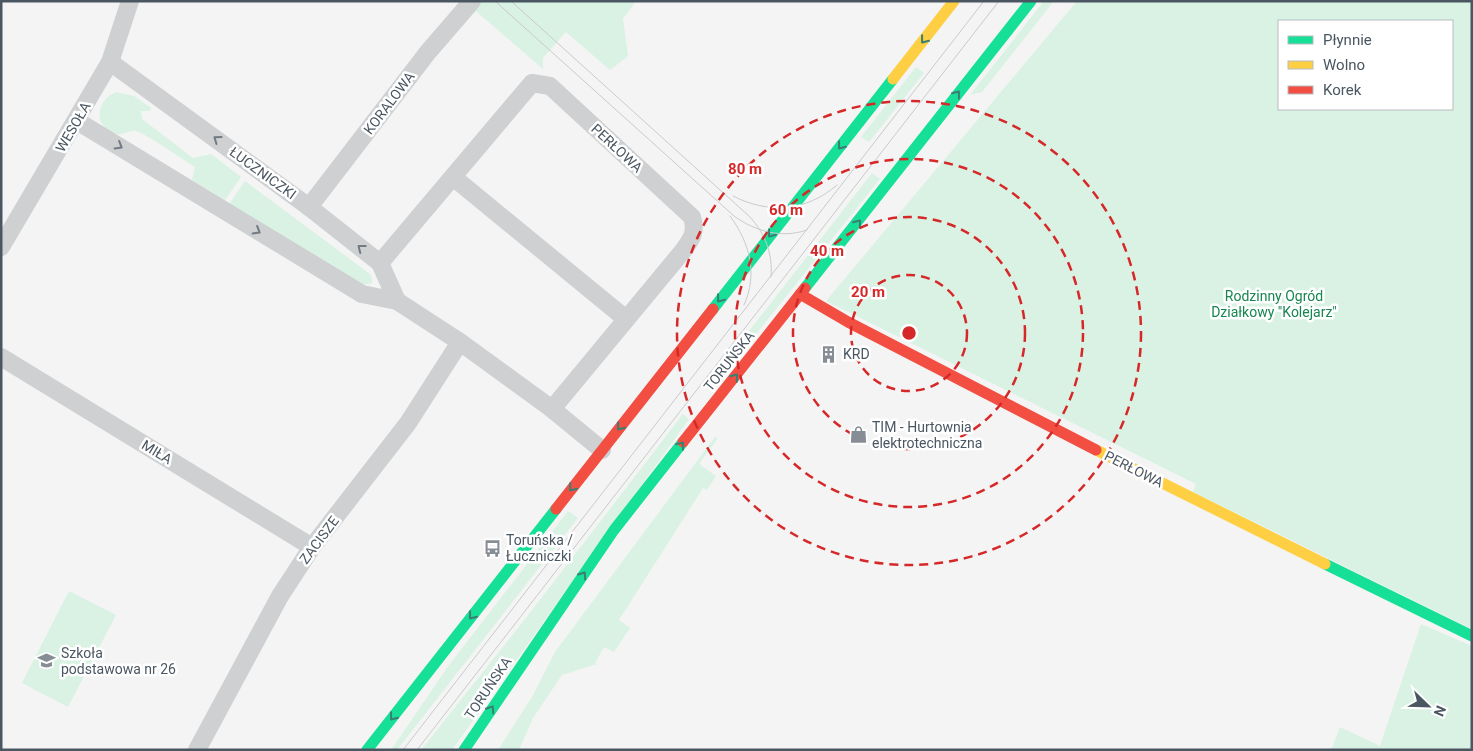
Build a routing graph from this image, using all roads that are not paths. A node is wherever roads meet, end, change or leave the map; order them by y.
1 (130, 1) edge
2 (472, 1) edge
3 (954, 1) edge
4 (1031, 1) edge
5 (110, 62) junction
6 (77, 121) junction
7 (453, 177) junction
8 (309, 207) junction
9 (1, 247) edge
10 (380, 263) junction
11 (800, 294) junction
12 (397, 301) junction
13 (626, 319) junction
14 (460, 342) junction
15 (1, 357) edge
16 (552, 409) junction
17 (602, 450) junction
18 (312, 547) junction
19 (1472, 636) edge
20 (197, 750) edge
21 (367, 750) edge
22 (464, 750) edge

1 - 5 street, WESOŁA
2 - 8 street, KORALOWA
3 -> 17 main road
11 -> 4 main road, TORUŃSKA
5 - 6 street, WESOŁA
8 -> 5 street, ŁUCZNICZKI
6 - 9 street, WESOŁA
6 -> 12 street
7 - 10 street, PERŁOWA
7 - 13 street
7 - 13 street, PERŁOWA
10 -> 8 street, ŁUCZNICZKI
10 - 12 street, ŁUCZNICZKI
11 - 19 main road, PERŁOWA
22 -> 11 main road, TORUŃSKA
12 - 14 street
13 - 16 street, PERŁOWA
14 - 16 street
14 - 18 street, ZACISZE
15 - 18 street, MIŁA
16 - 17 street
17 -> 21 main road
18 - 20 street, ZACISZE

